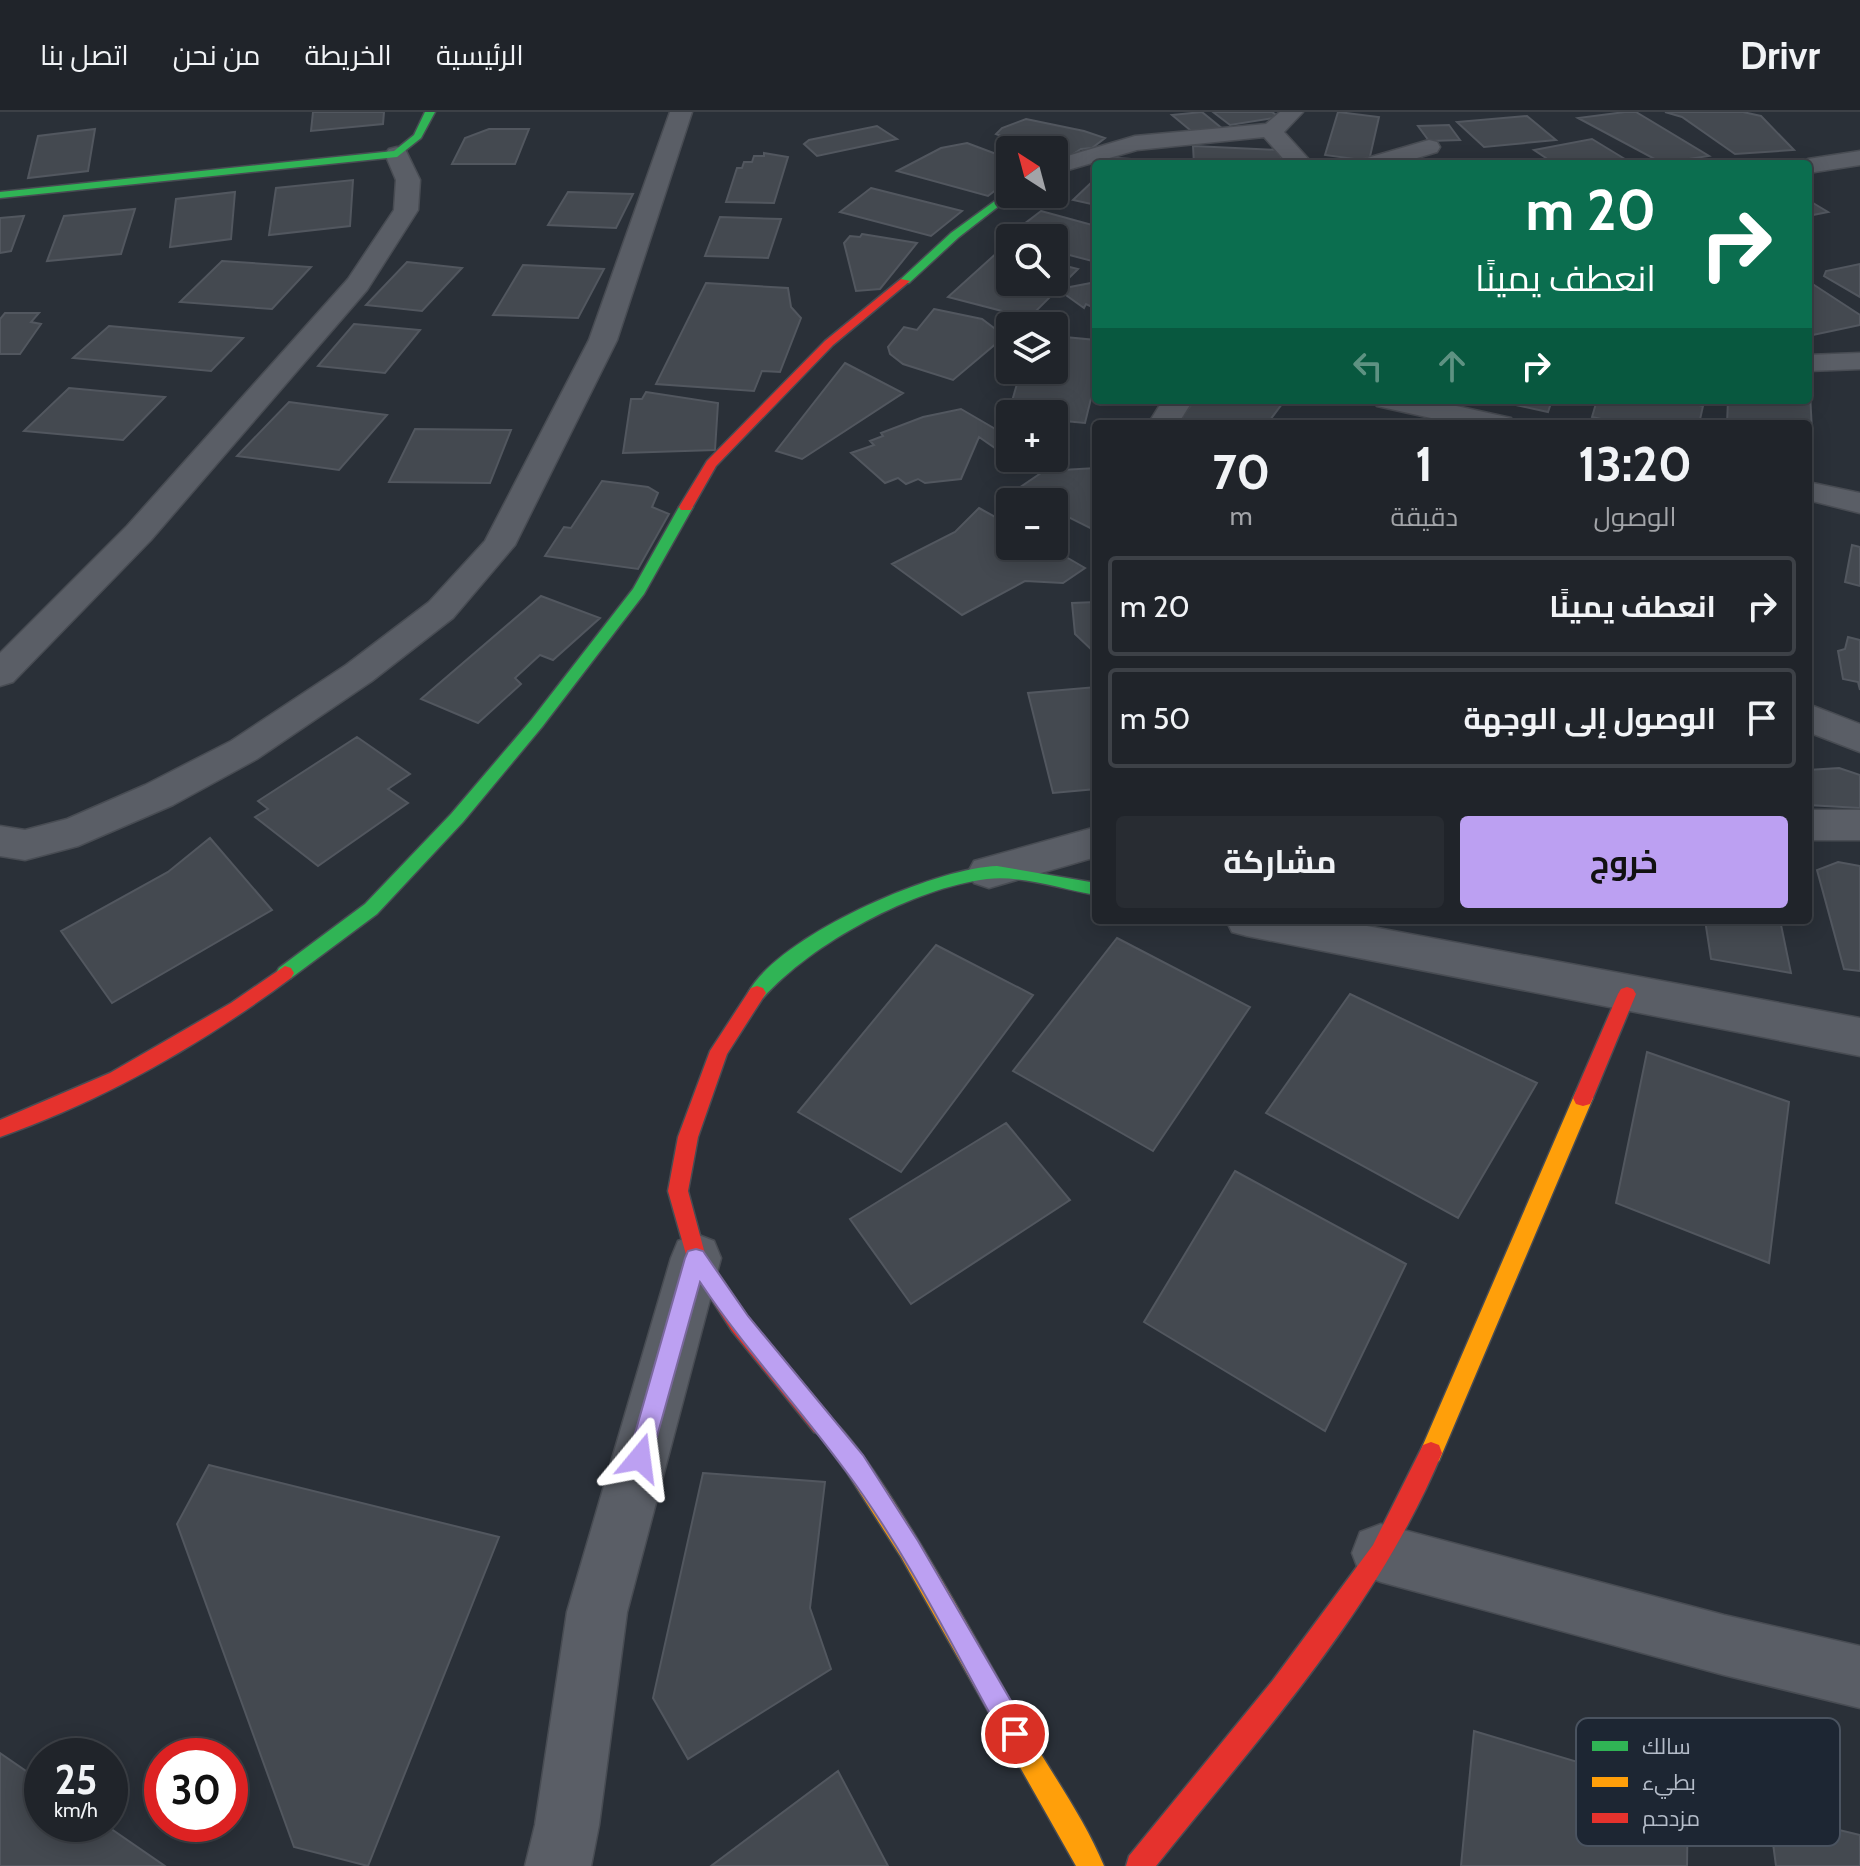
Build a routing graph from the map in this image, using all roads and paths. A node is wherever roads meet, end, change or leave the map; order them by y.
1 (430, 112) edge
2 (681, 112) edge
3 (1292, 112) edge
4 (1270, 130) junction
5 (1429, 147) dead end
6 (397, 154) junction
7 (1860, 158) edge
8 (1297, 160) edge
9 (1385, 160) edge
10 (1068, 163) edge
11 (1814, 165) edge
12 (1860, 176) edge
13 (0, 195) edge
14 (996, 204) edge
15 (1406, 404) edge
16 (1481, 420) edge
17 (1812, 492) edge
18 (1860, 503) edge
19 (0, 674) edge
20 (1812, 719) edge
21 (1860, 739) edge
22 (1812, 825) edge
23 (1860, 825) edge
24 (0, 841) edge
25 (1092, 843) edge
26 (989, 872) junction
27 (1092, 888) edge
28 (1268, 924) edge
29 (1627, 994) junction
30 (1860, 1037) edge
31 (0, 1129) edge
32 (696, 1258) junction
33 (1381, 1553) junction
34 (1860, 1677) edge
35 (558, 1866) edge
36 (1091, 1866) edge
37 (1139, 1866) edge

1 - 6 street
2 - 24 street
3 - 4 street
4 - 8 street
4 - 10 street
5 - 9 street
6 - 13 street
6 - 19 street
7 - 11 street
11 - 12 street
14 - 31 street
15 - 16 street
17 - 18 street
20 - 21 street
22 - 23 street
25 - 26 street
26 - 27 street
26 - 32 street
28 - 29 street
29 - 30 street
29 - 33 street
32 - 35 street
32 - 36 street
33 - 34 street
33 - 37 street

